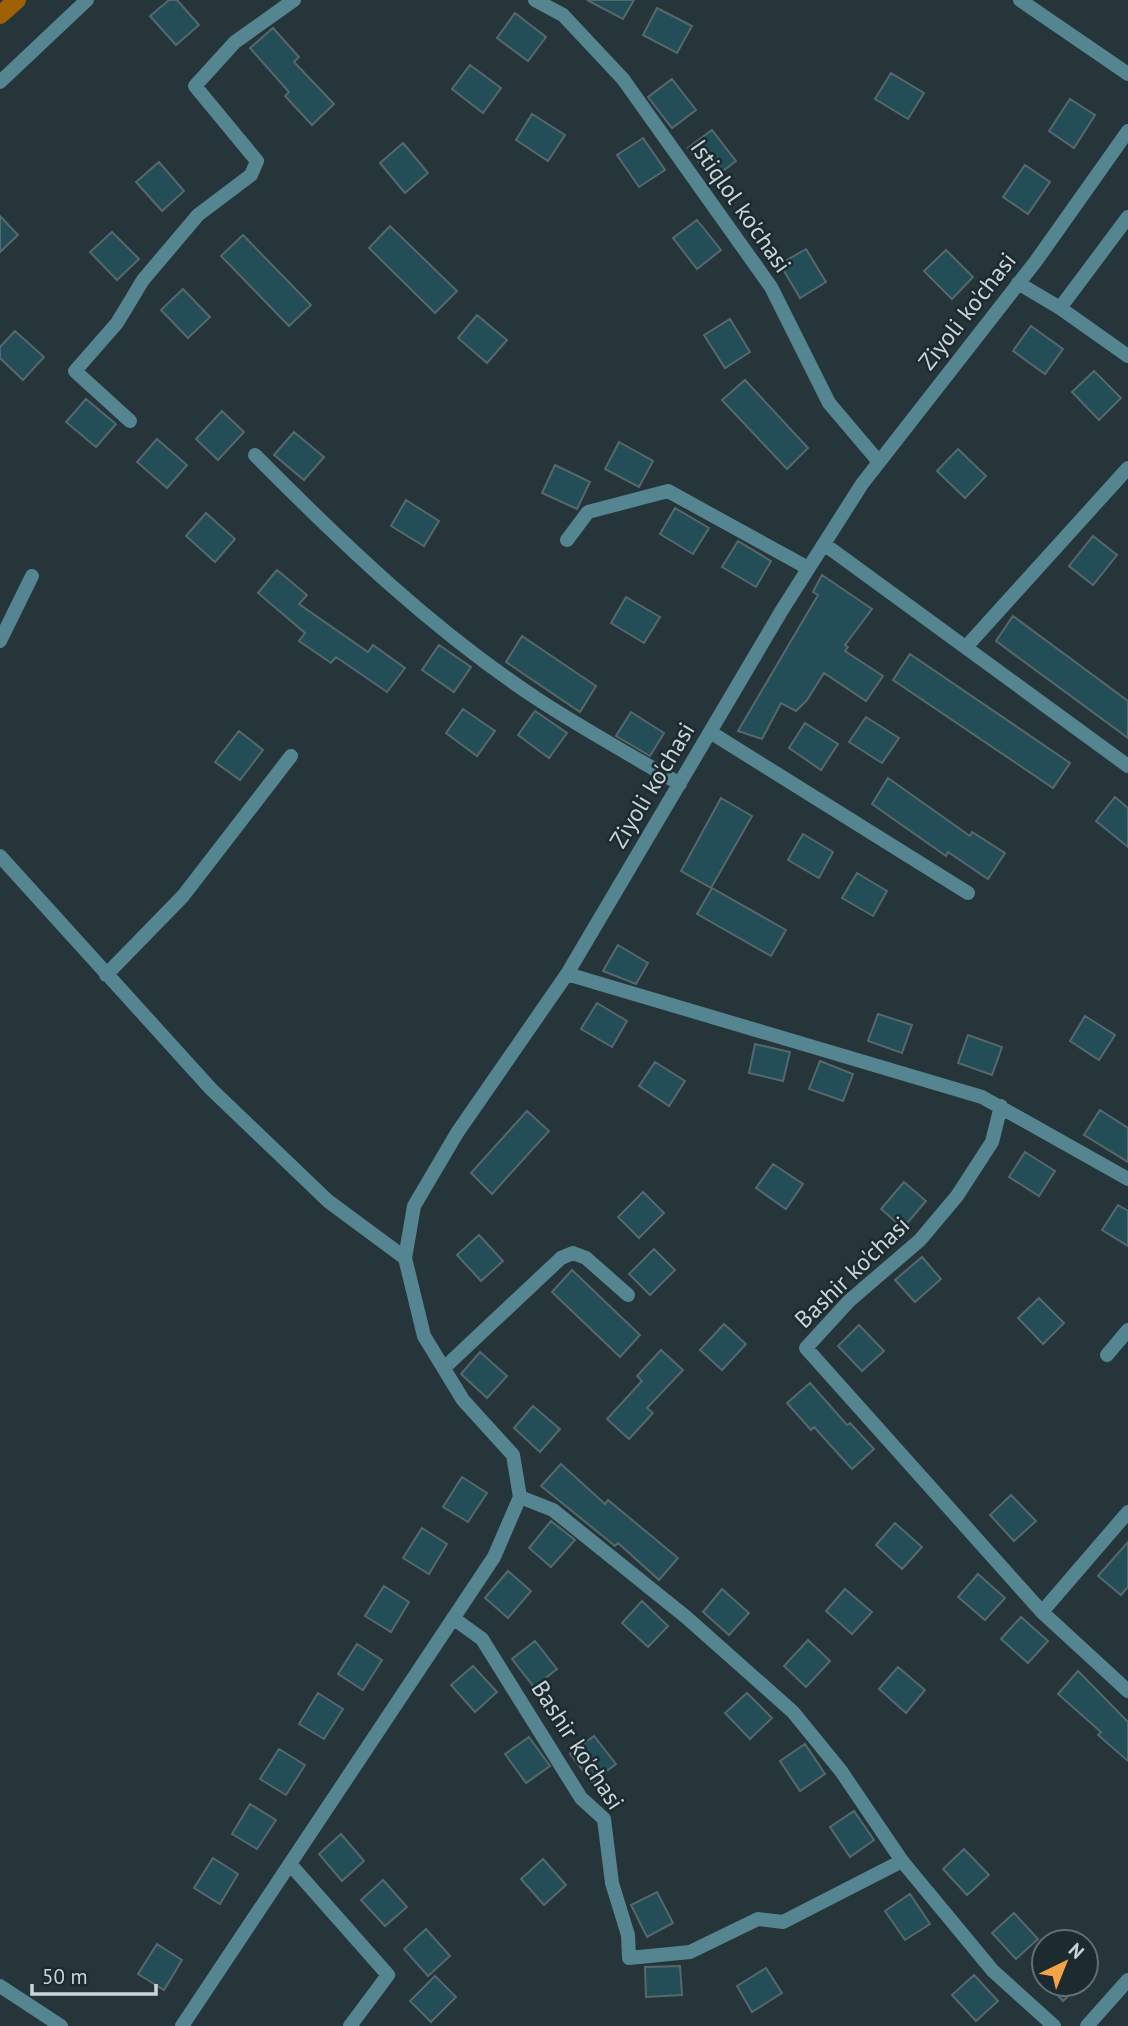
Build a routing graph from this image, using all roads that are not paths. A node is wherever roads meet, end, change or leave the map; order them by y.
1 (87, 0) edge
2 (294, 0) edge
3 (536, 0) edge
4 (1020, 0) edge
5 (1128, 74) edge
6 (0, 82) edge
7 (1128, 131) edge
8 (1128, 217) edge
9 (1018, 283) junction
10 (1060, 308) junction
11 (1128, 356) edge
12 (130, 421) dead end
13 (255, 455) dead end
14 (879, 462) junction
15 (1128, 468) edge
16 (567, 540) dead end
17 (824, 544) junction
18 (808, 568) junction
19 (32, 576) dead end
20 (0, 641) edge
21 (966, 647) junction
22 (710, 732) junction
23 (291, 757) dead end
24 (1128, 766) edge
25 (680, 784) junction
26 (0, 856) edge
27 (968, 893) dead end
28 (567, 974) junction
29 (106, 975) junction
30 (1001, 1106) junction
31 (1128, 1179) edge
32 (405, 1258) junction
33 (628, 1295) dead end
34 (1128, 1330) edge
35 (1107, 1355) dead end
36 (444, 1368) junction
37 (520, 1497) junction
38 (1128, 1512) edge
39 (1042, 1612) junction
40 (453, 1618) junction
41 (1128, 1691) edge
42 (902, 1861) junction
43 (290, 1864) junction
44 (1128, 1979) edge
45 (0, 1986) edge
46 (61, 2026) edge
47 (182, 2026) edge
48 (350, 2026) edge
49 (1054, 2026) edge
50 (1087, 2026) edge

1 - 6 street
2 - 12 street
3 - 14 street, Istiqlol ko'chasi
4 - 5 street
7 - 9 street, Ziyoli ko'chasi
8 - 10 street
9 - 10 street
9 - 14 street, Ziyoli ko'chasi
10 - 11 street
13 - 25 street
14 - 17 street, Ziyoli ko'chasi
15 - 21 street
16 - 18 street
17 - 18 street, Ziyoli ko'chasi
17 - 21 street
18 - 22 street, Ziyoli ko'chasi
19 - 20 street
21 - 24 street
22 - 25 street, Ziyoli ko'chasi
22 - 27 street
23 - 29 street
25 - 28 street, Ziyoli ko'chasi
26 - 29 street
28 - 30 street
28 - 32 street, Ziyoli ko'chasi
29 - 32 street
30 - 31 street
30 - 39 street, Bashir ko'chasi
32 - 36 street, Ziyoli ko'chasi
33 - 36 street
34 - 35 street
36 - 37 street, Ziyoli ko'chasi
37 - 40 street
37 - 42 street
38 - 39 street
39 - 41 street, Bashir ko'chasi
40 - 42 street, Bashir ko'chasi
40 - 43 street
42 - 49 street
43 - 47 street
43 - 48 street
44 - 50 street
45 - 46 street

